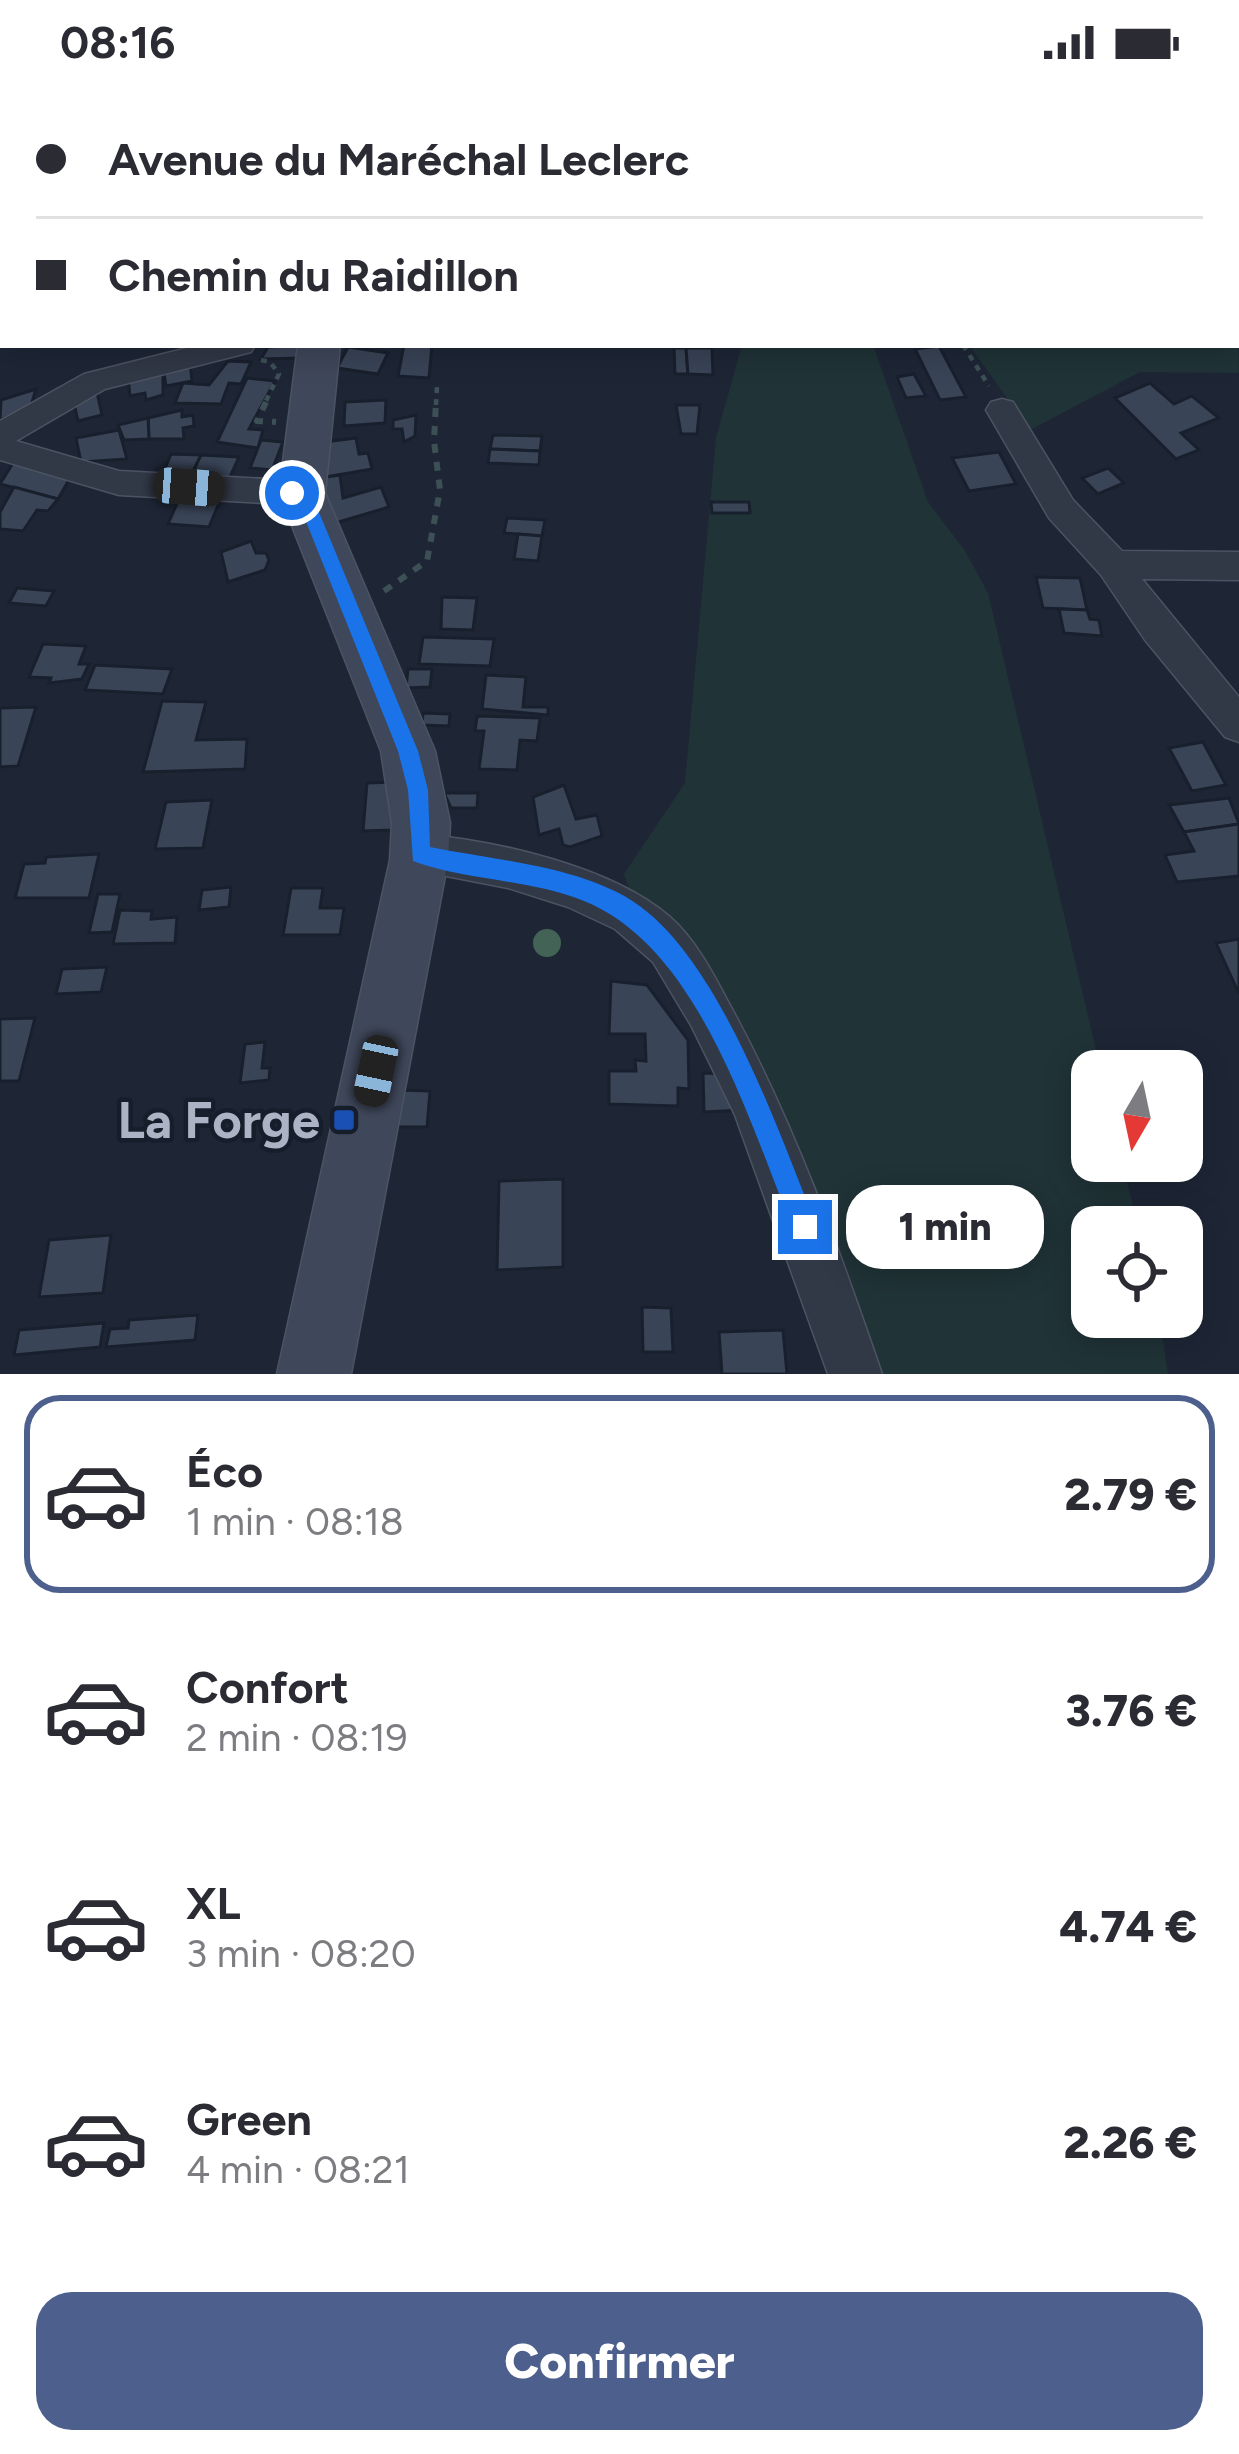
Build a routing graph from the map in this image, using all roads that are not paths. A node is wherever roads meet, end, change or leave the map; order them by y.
1 (228, 348) edge
2 (319, 348) edge
3 (1002, 410) road end
4 (0, 436) edge
5 (0, 448) edge
6 (302, 493) junction
7 (1113, 565) junction
8 (1239, 566) edge
9 (1239, 725) edge
10 (420, 854) junction
11 (314, 1374) edge
12 (855, 1374) edge

1 - 4 street
2 - 6 street
3 - 7 street
5 - 6 street
6 - 10 street
7 - 8 street
7 - 9 street
10 - 11 street
10 - 12 street

